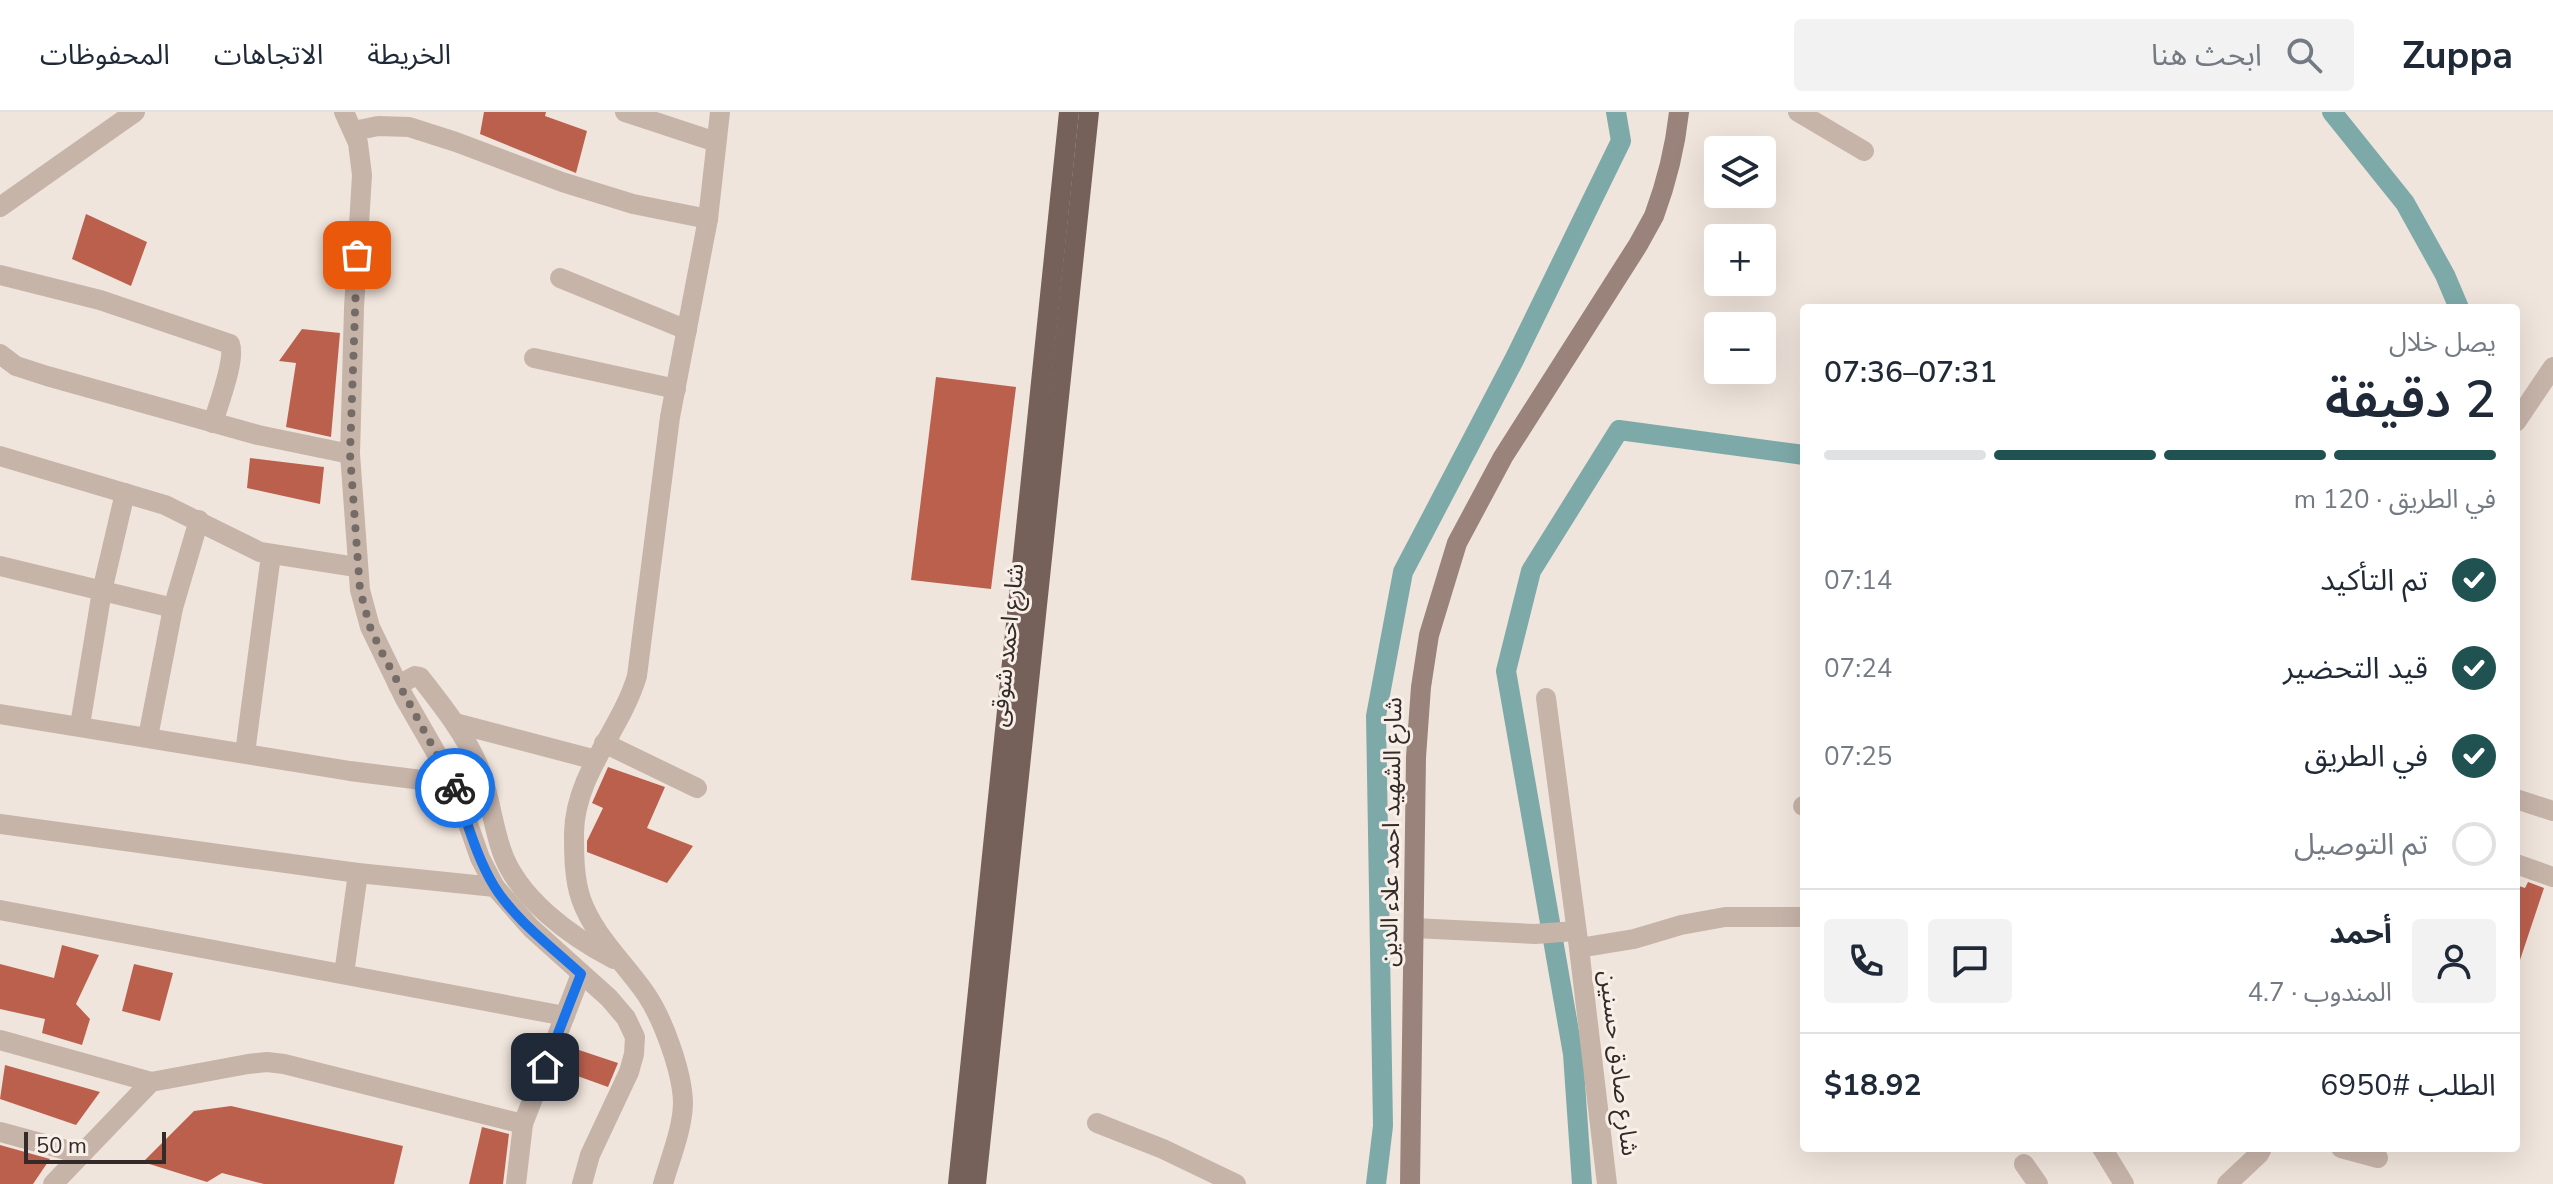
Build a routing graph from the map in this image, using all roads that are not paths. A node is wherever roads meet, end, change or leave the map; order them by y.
1 (135, 112) edge
2 (344, 112) edge
3 (625, 112) edge
4 (720, 112) edge
5 (1069, 112) edge
6 (1089, 112) edge
7 (1679, 112) edge
8 (1798, 112) edge
9 (371, 125) edge
10 (716, 142) junction
11 (1864, 151) dead end
12 (0, 207) edge
13 (708, 219) junction
14 (0, 275) edge
15 (560, 278) dead end
16 (687, 330) junction
17 (0, 354) edge
18 (534, 358) dead end
19 (2553, 367) edge
20 (676, 389) junction
21 (2520, 416) edge
22 (213, 423) junction
23 (350, 454) junction
24 (0, 456) edge
25 (125, 493) junction
26 (199, 520) junction
27 (271, 555) junction
28 (0, 566) edge
29 (356, 567) junction
30 (102, 591) junction
31 (173, 608) junction
32 (398, 685) junction
33 (1546, 698) dead end
34 (0, 714) edge
35 (455, 723) junction
36 (80, 725) junction
37 (148, 737) junction
38 (600, 752) junction
39 (245, 753) junction
40 (483, 780) junction
41 (454, 784) junction
42 (697, 788) dead end
43 (2520, 800) edge
44 (2553, 811) edge
45 (0, 824) edge
46 (2520, 865) edge
47 (358, 873) junction
48 (2553, 877) edge
49 (495, 887) junction
50 (0, 910) edge
51 (1800, 917) edge
52 (1414, 928) junction
53 (1572, 938) junction
54 (621, 962) junction
55 (344, 974) junction
56 (581, 974) junction
57 (565, 1016) junction
58 (0, 1040) edge
59 (151, 1082) junction
60 (1097, 1123) dead end
61 (523, 1124) junction
62 (0, 1132) edge
63 (2104, 1152) edge
64 (2260, 1152) edge
65 (2356, 1152) edge
66 (81, 1154) junction
67 (2378, 1158) dead end
68 (2024, 1164) dead end
69 (53, 1184) edge
70 (516, 1184) edge
71 (582, 1184) edge
72 (663, 1184) edge
73 (958, 1184) edge
74 (976, 1184) edge
75 (1236, 1184) edge
76 (1410, 1184) edge
77 (1607, 1184) edge
78 (2038, 1184) edge
79 (2124, 1184) edge
80 (2227, 1184) edge

1 - 12 street
2 - 9 street
3 - 10 street
4 - 10 street
5 - 73 main road, شارع احمد شوقى
6 - 74 main road, شارع احمد شوقى
7 - 52 main road, شارع الشهيد احمد علاء الدين
8 - 11 street
9 - 13 street
9 - 23 street
10 - 13 street
13 - 16 street
14 - 22 street
15 - 16 street
16 - 20 street
17 - 22 street
18 - 20 street
19 - 21 street
20 - 38 street
22 - 23 street
23 - 29 street
24 - 25 street
25 - 26 street
25 - 30 street
26 - 27 street
26 - 31 street
27 - 29 street
27 - 39 street
28 - 30 street
29 - 32 street
30 - 31 street
30 - 36 street
31 - 37 street
32 - 35 street
32 - 41 street
33 - 53 street, شارع صادق حسنين
34 - 36 street
35 - 38 street
35 - 40 street
36 - 37 street
37 - 39 street
38 - 42 street
38 - 54 street
39 - 41 street
40 - 41 street
40 - 54 street
41 - 49 street
43 - 44 street
45 - 47 street
46 - 48 street
47 - 49 street
47 - 55 street
49 - 56 street
50 - 55 street
51 - 53 street
52 - 53 street
52 - 76 main road, شارع الشهيد احمد علاء الدين
53 - 77 street, شارع صادق حسنين
54 - 72 street
55 - 57 street
56 - 57 street
56 - 71 street
57 - 61 street
58 - 59 street
59 - 61 street
59 - 66 street
60 - 75 street
61 - 70 street
62 - 66 street
63 - 79 street
64 - 80 street
65 - 67 street
66 - 69 street
68 - 78 street

